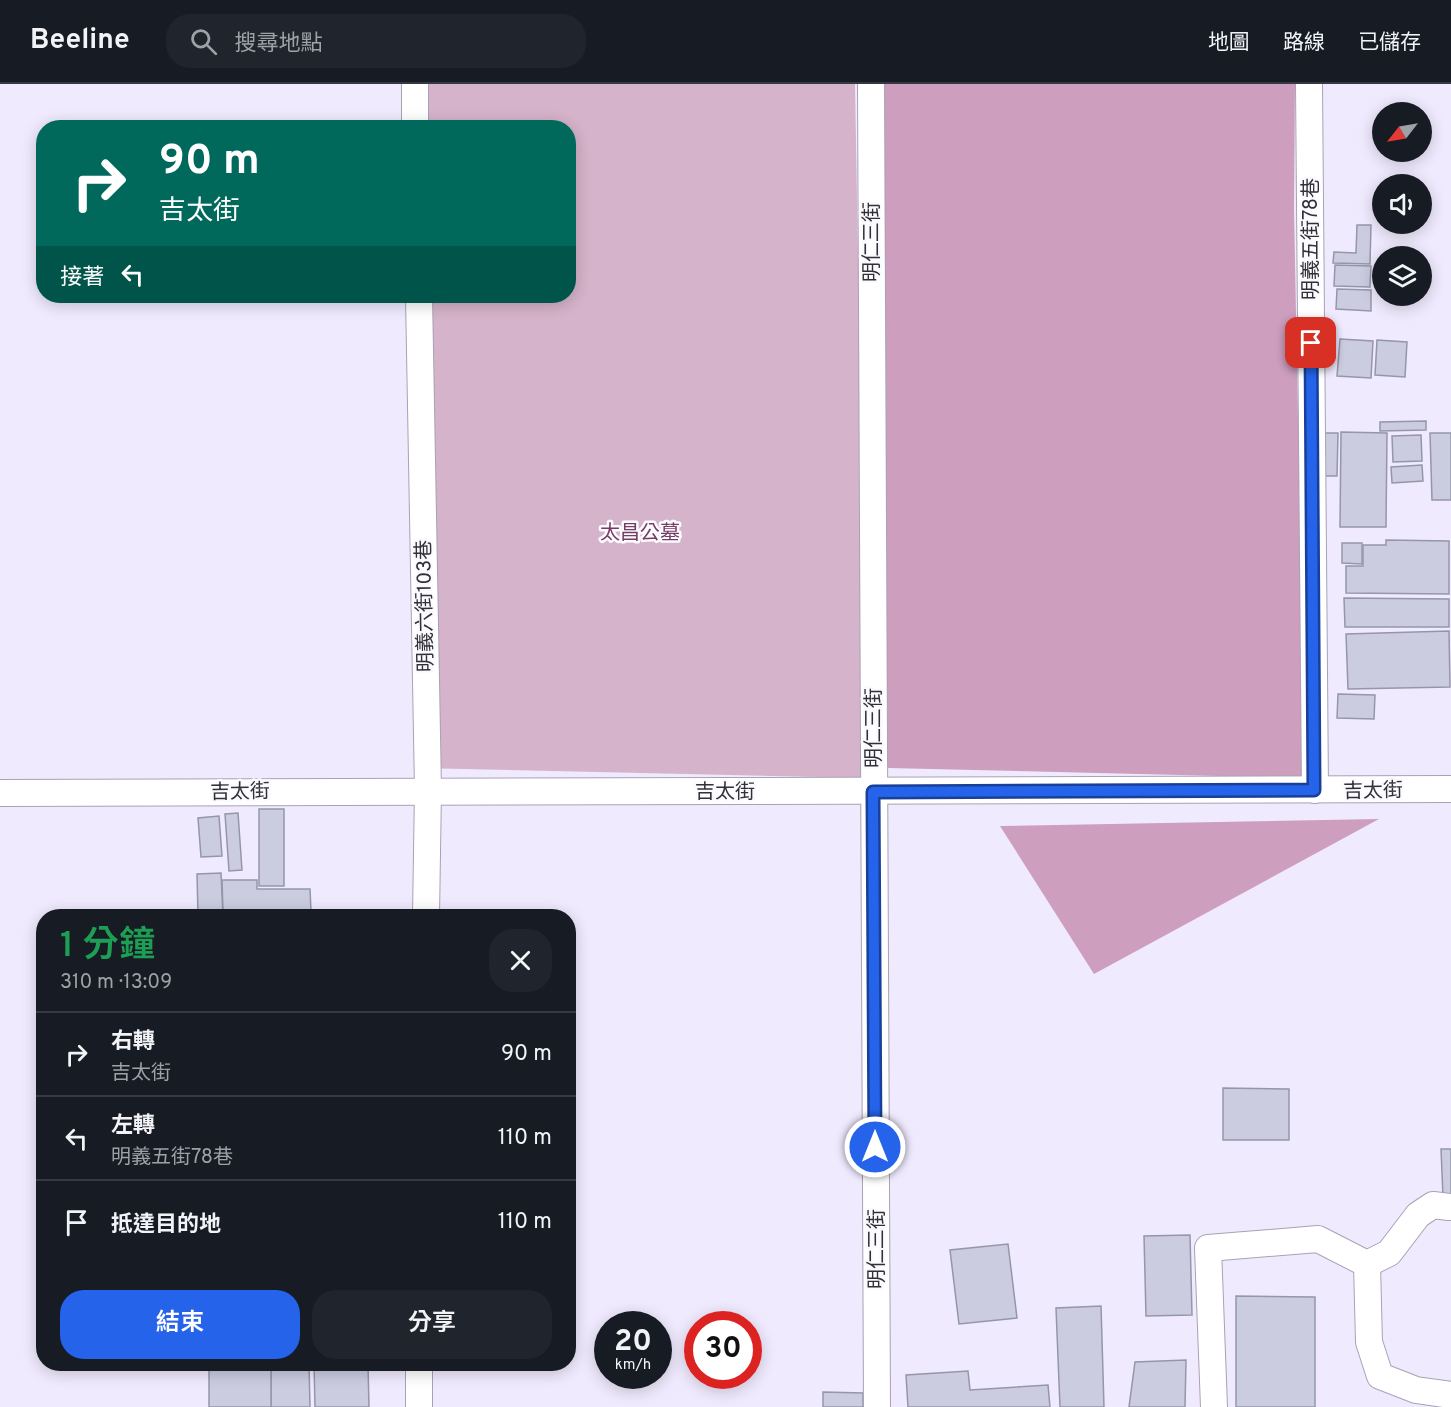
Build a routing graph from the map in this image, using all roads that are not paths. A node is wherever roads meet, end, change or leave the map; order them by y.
1 (415, 84) edge
2 (871, 84) edge
3 (1309, 84) edge
4 (415, 120) edge
5 (418, 303) edge
6 (1451, 789) edge
7 (428, 790) junction
8 (1314, 790) junction
9 (873, 792) junction
10 (0, 794) edge
11 (426, 909) edge
12 (1449, 1207) dead end
13 (1367, 1264) junction
14 (419, 1371) edge
15 (1451, 1395) edge
16 (419, 1407) edge
17 (877, 1407) edge
18 (1214, 1407) edge

1 - 4 street
2 - 9 street, 明仁三街
3 - 8 street, 明義五街78巷
5 - 7 street, 明義六街103巷
6 - 8 street, 吉太街
7 - 9 street, 吉太街
7 - 10 street, 吉太街
7 - 11 street, 明義六街103巷
8 - 9 street, 吉太街
9 - 17 street, 明仁三街
12 - 13 street
13 - 15 street
13 - 18 street
14 - 16 street

